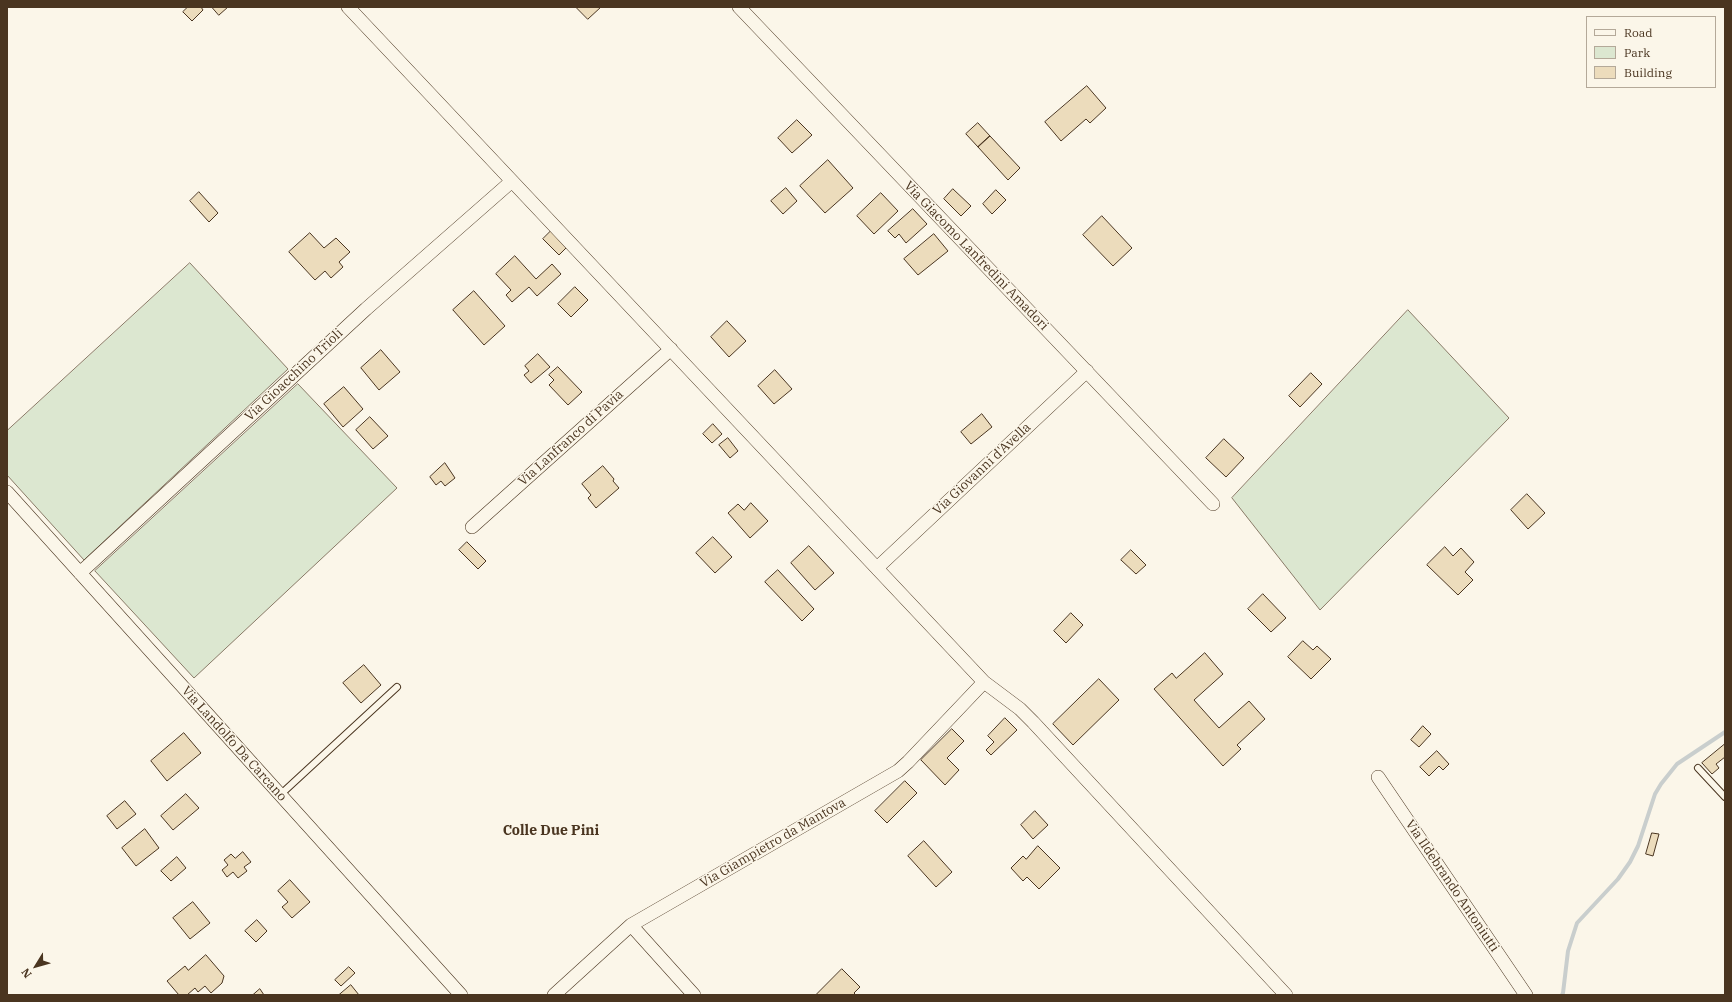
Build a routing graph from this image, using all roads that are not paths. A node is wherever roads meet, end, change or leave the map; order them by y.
1 (348, 7) edge
2 (739, 7) edge
3 (512, 181) junction
4 (670, 349) junction
5 (1087, 371) junction
6 (7, 492) edge
7 (1213, 504) dead end
8 (472, 527) dead end
9 (877, 568) junction
10 (80, 573) junction
11 (984, 682) junction
12 (397, 687) dead end
13 (1698, 768) dead end
14 (1378, 777) dead end
15 (280, 795) junction
16 (1725, 797) edge
17 (631, 925) junction
18 (461, 995) edge
19 (554, 995) edge
20 (694, 995) edge
21 (1286, 995) edge
22 (1526, 995) edge

1 - 3 street
2 - 5 street, Via Giacomo Lanfredini Amadori
3 - 4 street
3 - 10 street, Via Gioacchino Trioli
4 - 8 street, Via Lanfranco di Pavia
4 - 9 street
5 - 7 street, Via Giacomo Lanfredini Amadori
5 - 9 street, Via Giovanni d'Avella
6 - 10 street, Via Landolfo Da Carcano
9 - 11 street
10 - 15 street, Via Landolfo Da Carcano
11 - 17 street, Via Giampietro da Mantova
11 - 21 street
12 - 15 lane
13 - 16 lane
14 - 22 street, Via Ildebrando Antoniutti
15 - 18 street, Via Landolfo Da Carcano
17 - 19 street, Via Giampietro da Mantova
17 - 20 street

